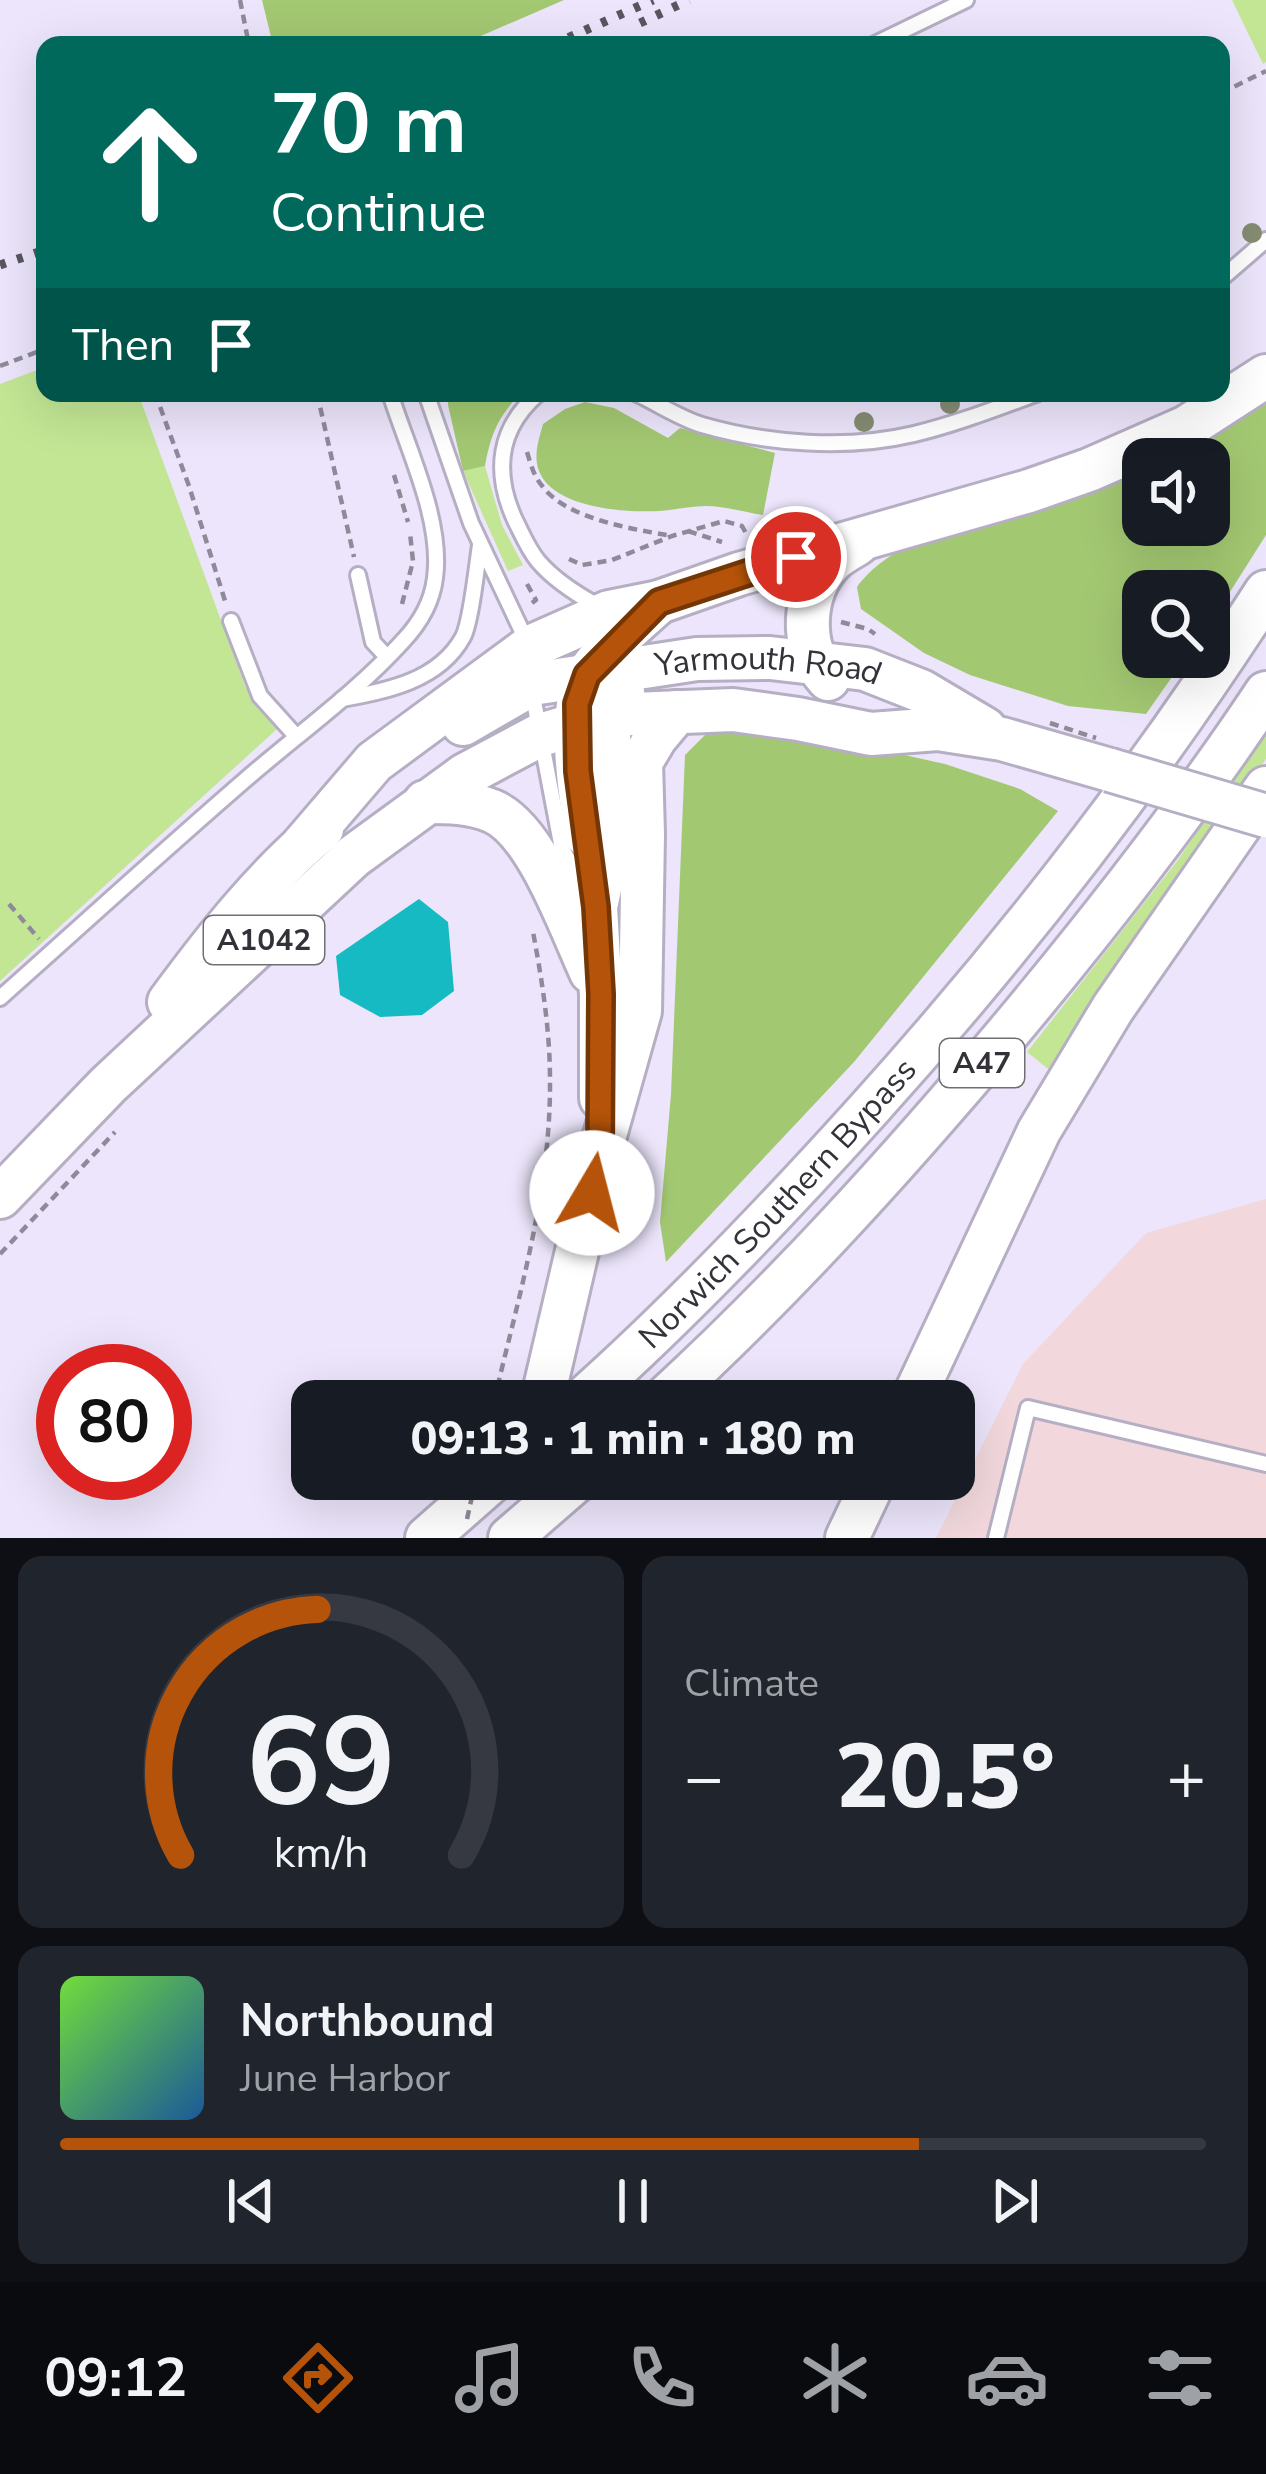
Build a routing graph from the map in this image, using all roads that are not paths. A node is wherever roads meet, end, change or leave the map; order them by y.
1 (966, 0) edge
2 (892, 36) edge
3 (1266, 240) edge
4 (1230, 271) edge
5 (1266, 376) edge
6 (1230, 399) edge
7 (393, 402) edge
8 (429, 402) edge
9 (531, 402) edge
10 (653, 402) edge
11 (1013, 402) edge
12 (1226, 402) edge
13 (872, 534) junction
14 (480, 545) junction
15 (358, 574) road end
16 (1266, 592) edge
17 (231, 621) road end
18 (653, 635) junction
19 (387, 657) junction
20 (814, 661) junction
21 (578, 693) junction
22 (1266, 693) edge
23 (342, 699) junction
24 (938, 729) junction
25 (296, 736) junction
26 (1002, 739) junction
27 (641, 762) junction
28 (1266, 788) edge
29 (425, 802) junction
30 (1266, 816) edge
31 (596, 907) junction
32 (601, 994) junction
33 (0, 998) edge
34 (107, 1085) junction
35 (600, 1153) junction
36 (0, 1197) edge
37 (982, 1251) junction
38 (547, 1380) edge
39 (605, 1380) edge
40 (684, 1380) edge
41 (922, 1380) edge
42 (938, 1380) edge
43 (1266, 1464) edge
44 (470, 1500) edge
45 (518, 1500) edge
46 (554, 1500) edge
47 (865, 1500) edge
48 (893, 1500) edge
49 (427, 1538) edge
50 (510, 1538) edge
51 (847, 1538) edge
52 (877, 1538) edge
53 (996, 1538) edge

1 - 2 lane
3 - 4 lane
5 - 6 highway
7 - 19 lane
8 - 14 lane
9 - 18 lane
10 - 11 lane
12 - 13 highway
13 - 18 highway
13 - 20 highway
14 - 21 lane
14 - 23 lane
15 - 19 lane
16 - 39 highway, Norwich Southern Bypass / A47
17 - 25 lane
18 - 20 highway, Yarmouth Road / A1042
18 - 21 highway, Yarmouth Road / A1042
18 - 21 highway
19 - 23 lane
20 - 24 highway
20 - 26 highway, Yarmouth Road / A1042
21 - 24 highway, Yarmouth Road / A1042
21 - 27 highway
21 - 27 highway
21 - 29 highway, Yarmouth Road / A1042
21 - 31 highway
21 - 31 lane
21 - 34 highway, Yarmouth Road / A1042
22 - 40 highway, Norwich Southern Bypass / A47
23 - 25 lane
24 - 26 highway, Yarmouth Road / A1042
25 - 33 lane
26 - 30 highway, Yarmouth Road / A1042, bridge
27 - 35 highway
28 - 37 highway, A47
29 - 32 highway
29 - 34 highway, Yarmouth Road / A1042
31 - 32 highway
32 - 35 highway
34 - 36 highway, Yarmouth Road / A1042
35 - 38 highway
37 - 41 highway, A47
37 - 42 highway, A47
43 - 53 lane
44 - 49 highway
45 - 50 highway
46 - 50 highway
47 - 51 highway
48 - 52 highway

